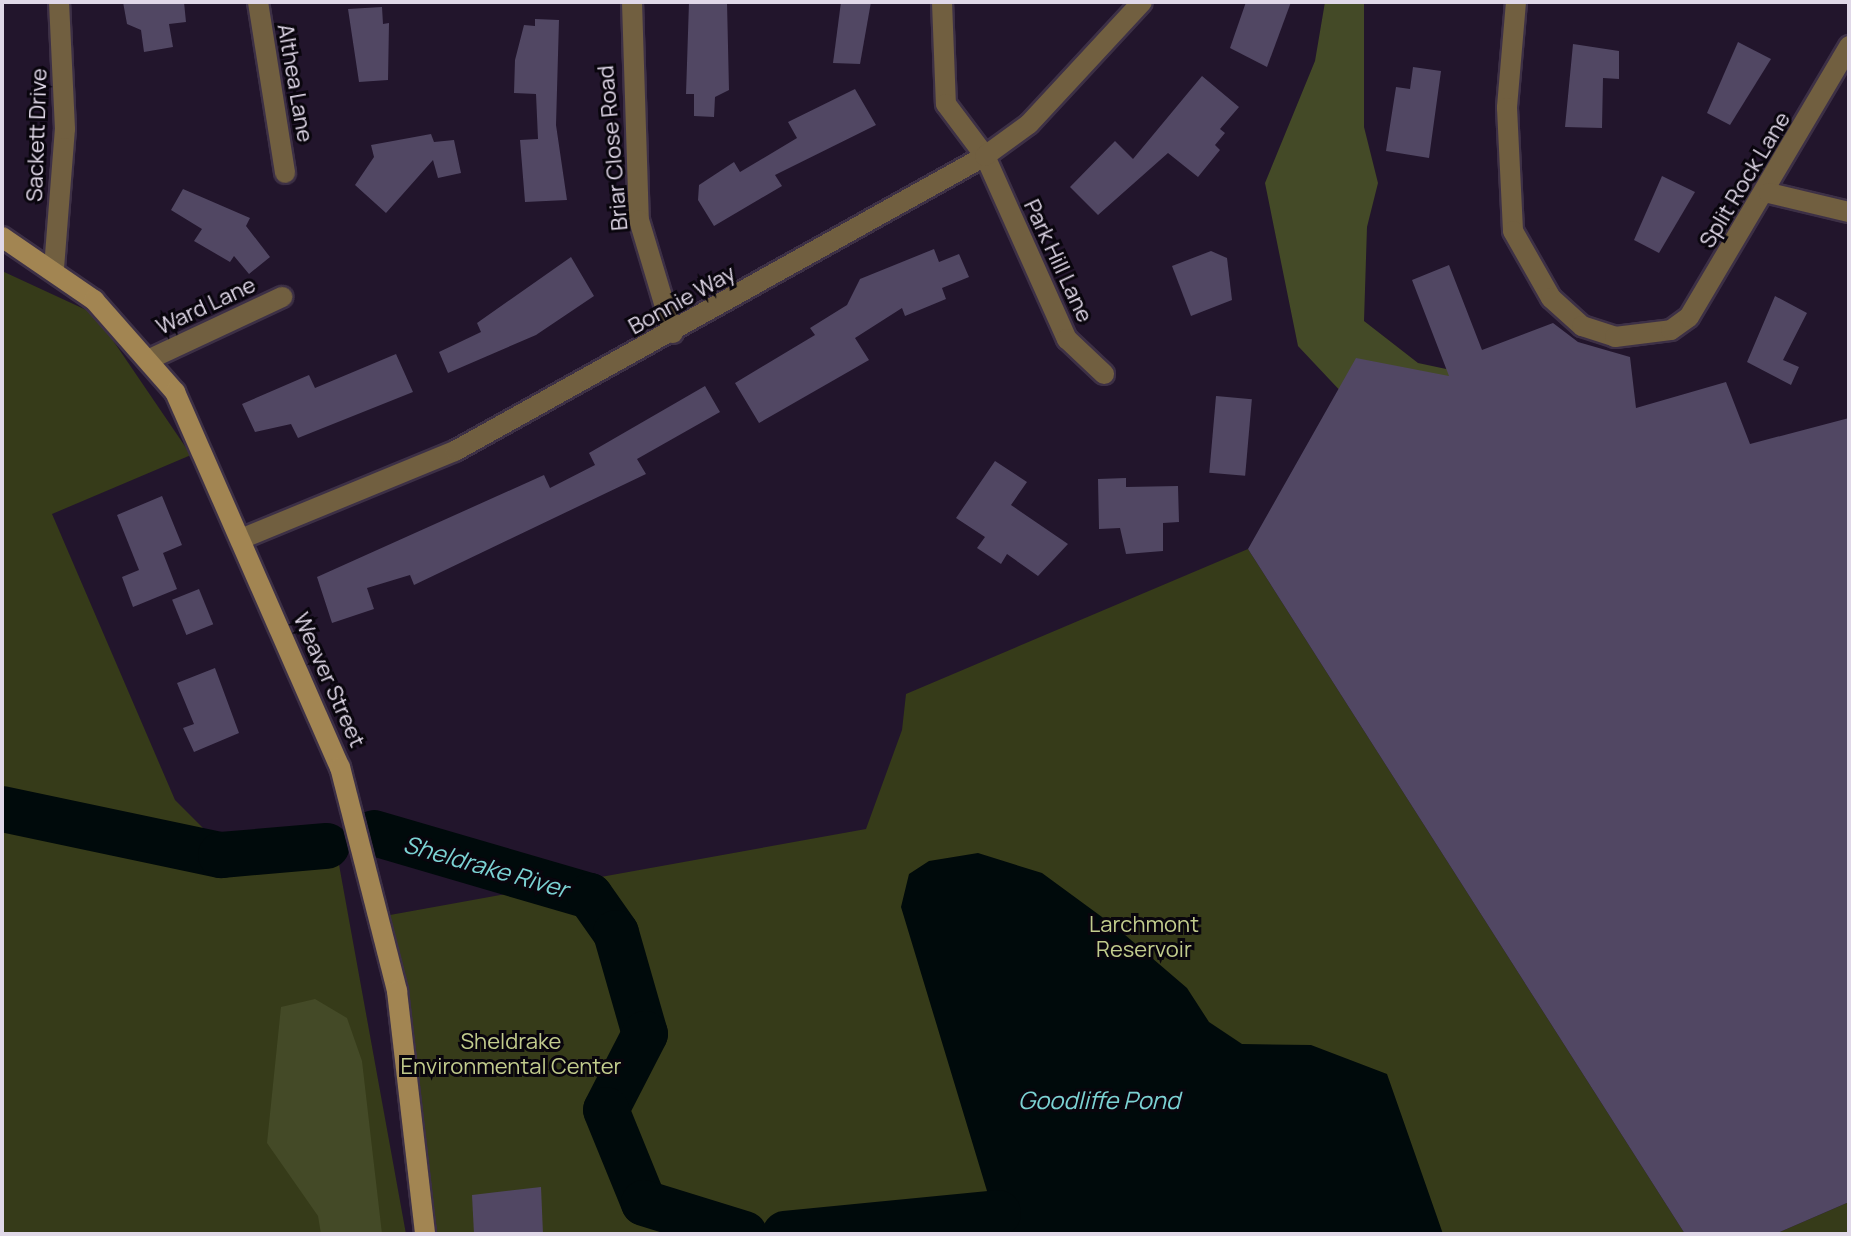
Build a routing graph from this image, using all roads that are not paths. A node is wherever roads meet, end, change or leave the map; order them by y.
1 (59, 2) edge
2 (258, 2) edge
3 (632, 2) edge
4 (942, 2) edge
5 (1142, 2) edge
6 (1516, 2) edge
7 (1849, 46) edge
8 (985, 156) junction
9 (285, 173) dead end
10 (1769, 193) junction
11 (1849, 212) edge
12 (2, 237) edge
13 (54, 268) junction
14 (282, 297) dead end
15 (673, 333) junction
16 (152, 358) junction
17 (1104, 374) dead end
18 (241, 539) junction
19 (425, 1234) edge

1 - 13 street, Sackett Drive
2 - 9 street, Althea Lane
3 - 15 street, Briar Close Road
4 - 8 street
5 - 8 street, Bonnie Way
6 - 10 street, Split Rock Lane
7 - 10 street, Split Rock Lane
8 - 15 street, Bonnie Way
8 - 17 street, Park Hill Lane
10 - 11 street
12 - 13 main road, Weaver Street
13 - 16 main road, Weaver Street
14 - 16 street, Ward Lane
15 - 18 street, Bonnie Way
16 - 18 main road, Weaver Street
18 - 19 main road, Weaver Street

